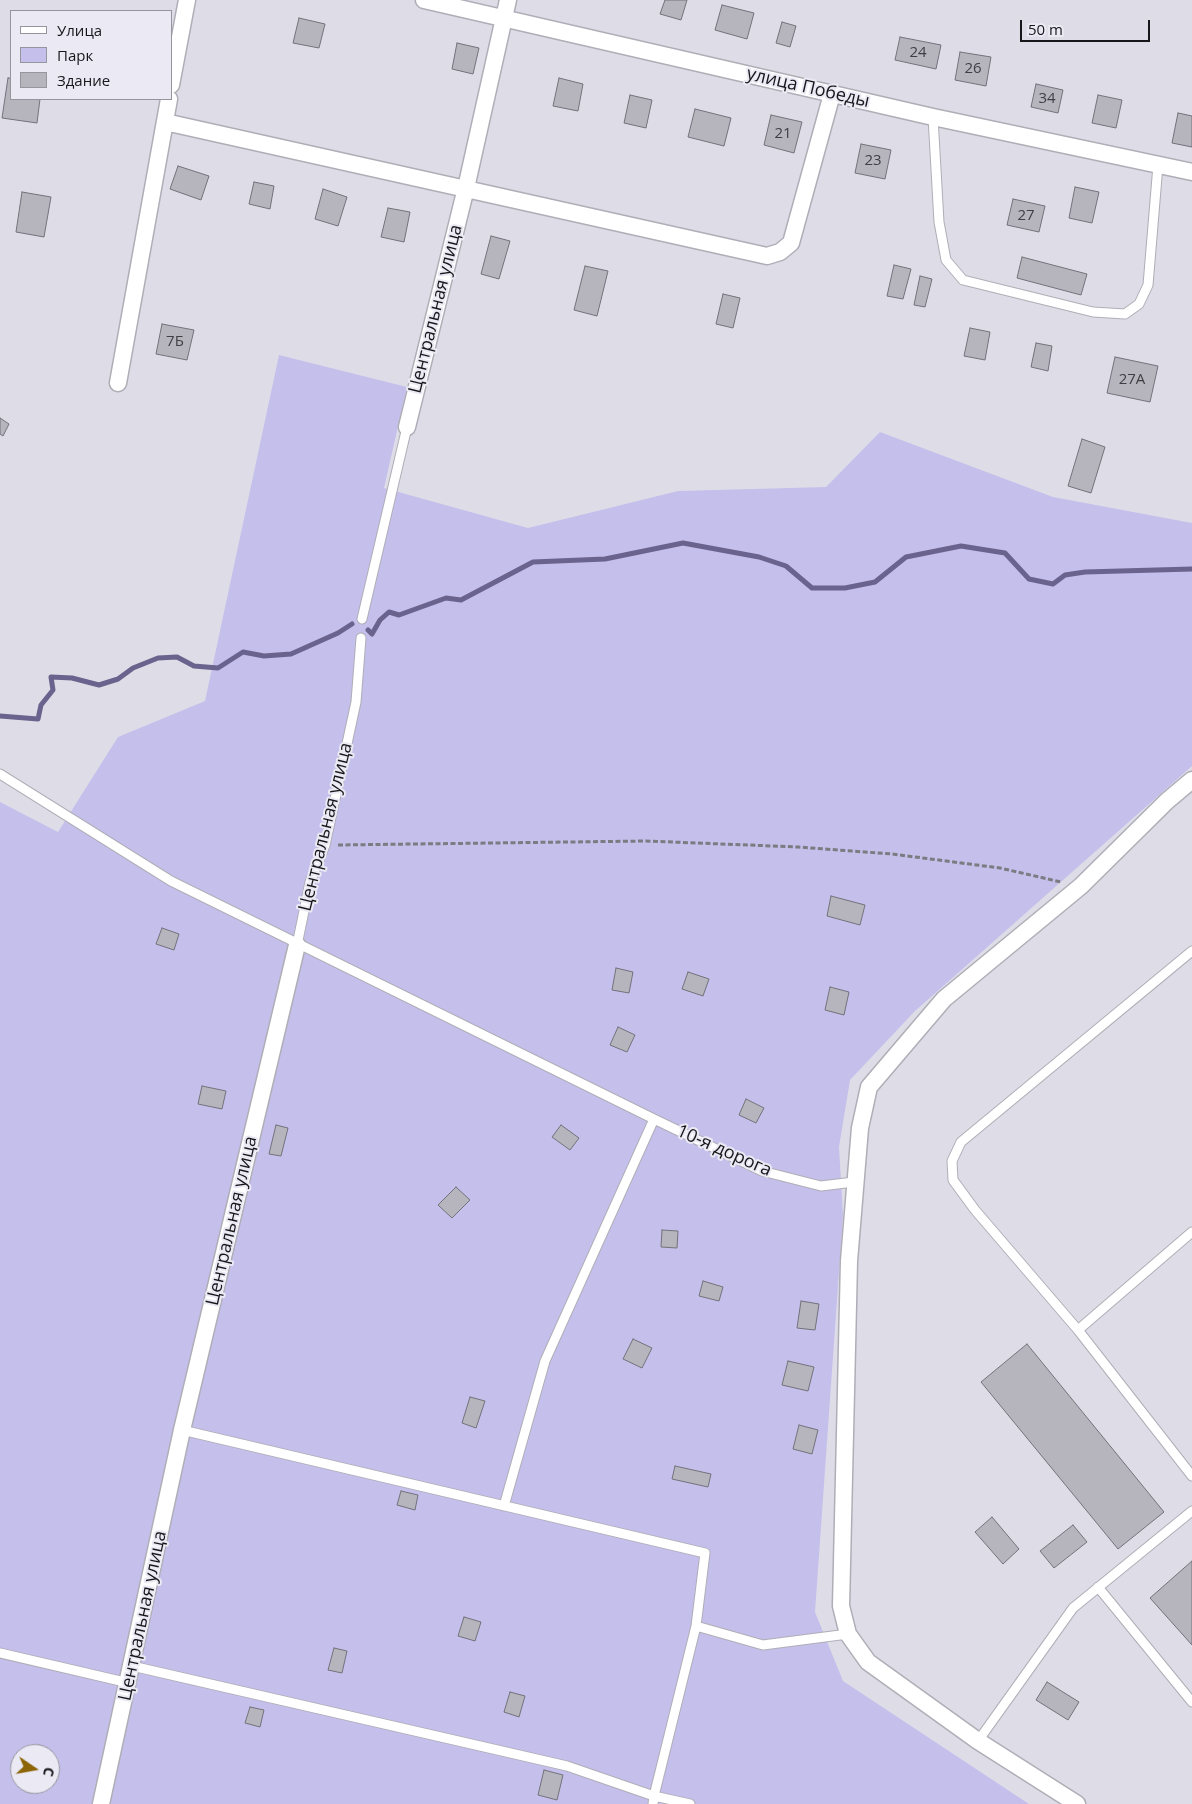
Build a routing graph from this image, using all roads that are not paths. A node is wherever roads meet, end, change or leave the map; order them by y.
1 (186, 0) edge
2 (424, 0) edge
3 (508, 0) edge
4 (504, 18) junction
5 (172, 79) edge
6 (832, 94) junction
7 (169, 100) edge
8 (933, 116) junction
9 (165, 122) junction
10 (1158, 165) junction
11 (1192, 172) edge
12 (466, 188) junction
13 (118, 383) dead end
14 (407, 427) joint
15 (362, 618) dead end
16 (361, 638) dead end
17 (0, 774) edge
18 (1192, 780) edge
19 (297, 945) junction
20 (1192, 951) edge
21 (654, 1119) junction
22 (854, 1182) junction
23 (1192, 1232) edge
24 (1078, 1330) junction
25 (182, 1430) junction
26 (1192, 1476) edge
27 (504, 1506) junction
28 (1192, 1511) edge
29 (1098, 1587) junction
30 (696, 1626) junction
31 (848, 1634) junction
32 (0, 1653) edge
33 (132, 1666) junction
34 (129, 1683) junction
35 (1192, 1702) edge
36 (978, 1742) junction
37 (654, 1800) edge
38 (101, 1804) edge
39 (690, 1804) edge
40 (1077, 1804) edge

1 - 5 street
2 - 4 street, улица Победы
3 - 4 street, Центральная улица
4 - 6 street, улица Победы
4 - 12 street, Центральная улица
6 - 8 street, улица Победы
6 - 12 street
7 - 9 street
8 - 10 street, улица Победы
8 - 10 lane
9 - 12 street
9 - 13 street
10 - 11 street, улица Победы
12 - 14 street, Центральная улица
14 - 15 lane, Центральная улица
16 - 19 lane, Центральная улица
17 - 19 lane, 10-я дорога
18 - 22 street
19 - 21 lane, 10-я дорога
19 - 25 street, Центральная улица
20 - 24 lane
21 - 22 lane, 10-я дорога
21 - 27 lane
22 - 31 street
23 - 24 lane
24 - 26 lane
25 - 27 lane
25 - 33 street, Центральная улица
27 - 30 lane
28 - 29 lane
29 - 35 lane
29 - 36 lane
30 - 31 lane
30 - 37 lane
31 - 36 street
32 - 34 lane
33 - 34 street, Центральная улица
33 - 37 lane
34 - 38 street, Центральная улица
36 - 40 street
37 - 39 lane

